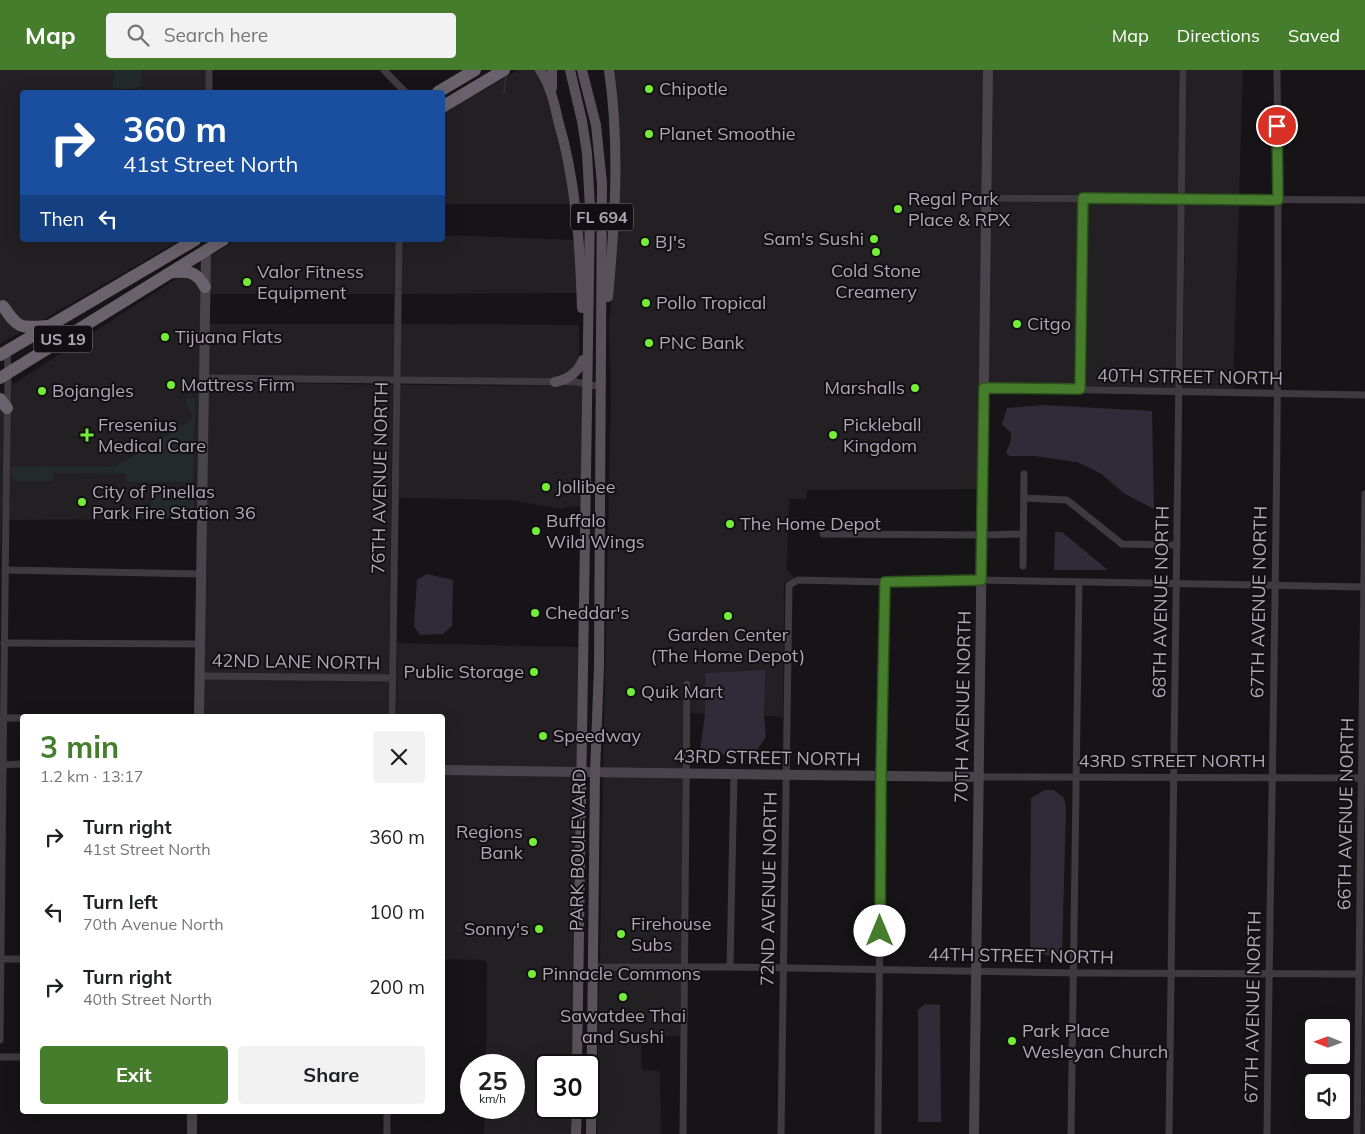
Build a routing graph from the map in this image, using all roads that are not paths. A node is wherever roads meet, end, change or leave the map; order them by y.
1 (209, 70) edge
2 (384, 70) edge
3 (475, 70) edge
4 (504, 70) edge
5 (540, 70) edge
6 (552, 70) edge
7 (570, 70) edge
8 (609, 70) edge
9 (988, 70) edge
10 (1183, 70) edge
11 (1277, 70) edge
12 (583, 75) edge
13 (209, 90) edge
14 (403, 90) edge
15 (441, 90) edge
16 (553, 96) junction
17 (445, 105) edge
18 (987, 198) junction
19 (1083, 198) junction
20 (1181, 199) junction
21 (1278, 200) junction
22 (1365, 200) edge
23 (191, 242) edge
24 (398, 242) edge
25 (206, 244) edge
26 (177, 269) junction
27 (205, 287) junction
28 (3, 306) dead end
29 (50, 326) junction
30 (3, 353) edge
31 (602, 355) junction
32 (583, 360) junction
33 (4, 376) edge
34 (204, 378) junction
35 (397, 382) junction
36 (555, 382) junction
37 (587, 385) junction
38 (602, 386) junction
39 (984, 388) junction
40 (1080, 389) junction
41 (1179, 391) junction
42 (1277, 393) junction
43 (1365, 395) edge
44 (4, 404) edge
45 (586, 472) junction
46 (1024, 474) dead end
47 (1365, 494) edge
48 (1024, 498) junction
49 (823, 534) dead end
50 (1023, 534) junction
51 (982, 536) junction
52 (1177, 545) junction
53 (1022, 566) dead end
54 (1365, 568) edge
55 (5, 570) junction
56 (201, 574) junction
57 (600, 580) junction
58 (981, 580) junction
59 (585, 582) junction
60 (885, 582) junction
61 (1079, 582) junction
62 (1176, 584) junction
63 (1276, 586) junction
64 (1364, 587) edge
65 (4, 643) junction
66 (200, 644) junction
67 (599, 666) junction
68 (2, 669) edge
69 (199, 676) junction
70 (393, 678) junction
71 (687, 684) dead end
72 (199, 714) edge
73 (392, 714) edge
74 (4, 718) junction
75 (20, 718) edge
76 (20, 764) edge
77 (2, 765) edge
78 (445, 770) edge
79 (687, 772) junction
80 (581, 773) junction
81 (595, 773) junction
82 (734, 773) junction
83 (786, 774) junction
84 (881, 775) junction
85 (978, 777) junction
86 (1076, 778) junction
87 (1174, 778) junction
88 (1272, 778) junction
89 (1362, 778) junction
90 (579, 934) junction
91 (0, 959) edge
92 (20, 959) edge
93 (593, 967) junction
94 (685, 967) junction
95 (730, 967) junction
96 (784, 968) junction
97 (880, 970) junction
98 (976, 971) junction
99 (1074, 973) junction
100 (1171, 973) junction
101 (1269, 974) junction
102 (1359, 974) junction
103 (578, 982) junction
104 (592, 1017) junction
105 (0, 1040) edge
106 (577, 1054) edge
107 (0, 1057) edge
108 (20, 1057) edge
109 (192, 1114) edge
110 (387, 1114) edge
111 (576, 1119) edge
112 (192, 1134) edge
113 (387, 1134) edge
114 (576, 1134) edge
115 (591, 1134) edge
116 (683, 1134) edge
117 (781, 1134) edge
118 (878, 1134) edge
119 (974, 1134) edge
120 (1071, 1134) edge
121 (1169, 1134) edge
122 (1266, 1134) edge
123 (1357, 1134) edge

1 - 13 street
2 - 14 street
3 - 15 highway
4 - 17 highway
5 - 16 main road
6 - 16 main road
7 - 37 main road, FL 694
8 - 31 main road
9 - 18 street, 70TH AVENUE NORTH
10 - 20 street, 68TH AVENUE NORTH
11 - 21 street, 67TH AVENUE NORTH
12 - 31 main road, FL 694
16 - 32 main road
18 - 19 street
18 - 39 street, 70TH AVENUE NORTH
19 - 20 street
19 - 40 street
20 - 21 street
20 - 41 street, 68TH AVENUE NORTH
21 - 22 street
21 - 42 street, 67TH AVENUE NORTH
23 - 29 highway, US 19
24 - 35 street, 76TH AVENUE NORTH
25 - 26 highway, US 19
25 - 27 street
26 - 27 highway
26 - 33 highway, US 19
27 - 34 street
28 - 29 highway
29 - 30 highway, US 19
30 - 33 street
31 - 38 main road, FL 694
32 - 36 main road
32 - 37 main road
33 - 44 street
34 - 35 street
34 - 56 street
35 - 36 street
35 - 70 street, 76TH AVENUE NORTH
36 - 37 street
37 - 38 street
37 - 45 main road, PARK BOULEVARD / FL 694
38 - 57 main road, PARK BOULEVARD / FL 694
39 - 40 street, 40TH STREET NORTH
39 - 51 street, 70TH AVENUE NORTH
40 - 41 street, 40TH STREET NORTH
41 - 42 street, 40TH STREET NORTH
41 - 52 street, 68TH AVENUE NORTH
42 - 43 street, 40TH STREET NORTH
42 - 63 street, 67TH AVENUE NORTH
44 - 55 street
45 - 57 main road
45 - 59 main road, PARK BOULEVARD / FL 694
46 - 48 street
47 - 54 street, 66TH AVENUE NORTH
48 - 50 street
48 - 52 street
49 - 51 street
50 - 51 street
50 - 53 street
51 - 58 street, 70TH AVENUE NORTH
52 - 62 street, 68TH AVENUE NORTH
54 - 64 street, 66TH AVENUE NORTH
55 - 56 street
55 - 65 street
56 - 66 street
57 - 67 main road, PARK BOULEVARD / FL 694
58 - 60 street
58 - 61 street
58 - 85 street, 70TH AVENUE NORTH
59 - 67 main road
59 - 80 main road, PARK BOULEVARD / FL 694
60 - 83 street, 72ND AVENUE NORTH
60 - 84 street
61 - 62 street
61 - 86 street
62 - 63 street
62 - 87 street, 68TH AVENUE NORTH
63 - 64 street
63 - 88 street, 67TH AVENUE NORTH
64 - 89 street, 66TH AVENUE NORTH
65 - 66 street
65 - 68 street
66 - 69 street
67 - 81 main road, PARK BOULEVARD / FL 694
68 - 74 street
69 - 70 street, 42ND LANE NORTH
69 - 72 street
70 - 73 street, 76TH AVENUE NORTH
71 - 79 street
74 - 75 street
74 - 77 street
76 - 77 street
77 - 91 street
78 - 80 street, 43RD STREET NORTH
79 - 81 street, 43RD STREET NORTH
79 - 82 street, 43RD STREET NORTH
79 - 94 street
80 - 81 street, 43RD STREET NORTH
80 - 90 main road, PARK BOULEVARD / FL 694
81 - 93 main road, PARK BOULEVARD / FL 694
82 - 83 street, 43RD STREET NORTH
82 - 95 street
83 - 84 street, 43RD STREET NORTH
83 - 96 street, 72ND AVENUE NORTH
84 - 85 street, 43RD STREET NORTH
84 - 97 street
85 - 86 street, 43RD STREET NORTH
85 - 98 street, 70TH AVENUE NORTH
86 - 87 street, 43RD STREET NORTH
86 - 99 street
87 - 88 street, 43RD STREET NORTH
87 - 100 street, 68TH AVENUE NORTH
88 - 89 street, 43RD STREET NORTH
88 - 101 street, 67TH AVENUE NORTH
89 - 102 street, 66TH AVENUE NORTH
90 - 93 main road
90 - 103 main road, PARK BOULEVARD / FL 694
91 - 92 street
91 - 105 street
93 - 94 street, 44TH STREET NORTH
93 - 104 main road, PARK BOULEVARD / FL 694
94 - 95 street, 44TH STREET NORTH
94 - 116 street
95 - 96 street, 44TH STREET NORTH
96 - 97 street, 44TH STREET NORTH
96 - 117 street, 72ND AVENUE NORTH
97 - 98 street, 44TH STREET NORTH
97 - 118 street
98 - 99 street, 44TH STREET NORTH
98 - 119 street, 70TH AVENUE NORTH
99 - 100 street, 44TH STREET NORTH
99 - 120 street
100 - 101 street, 44TH STREET NORTH
100 - 121 street, 68TH AVENUE NORTH
101 - 102 street, 44TH STREET NORTH
101 - 122 street, 67TH AVENUE NORTH
102 - 123 street, 66TH AVENUE NORTH
103 - 104 main road
103 - 106 main road, PARK BOULEVARD / FL 694
104 - 115 main road, PARK BOULEVARD / FL 694
107 - 108 street
109 - 112 street
110 - 113 street
111 - 114 main road

